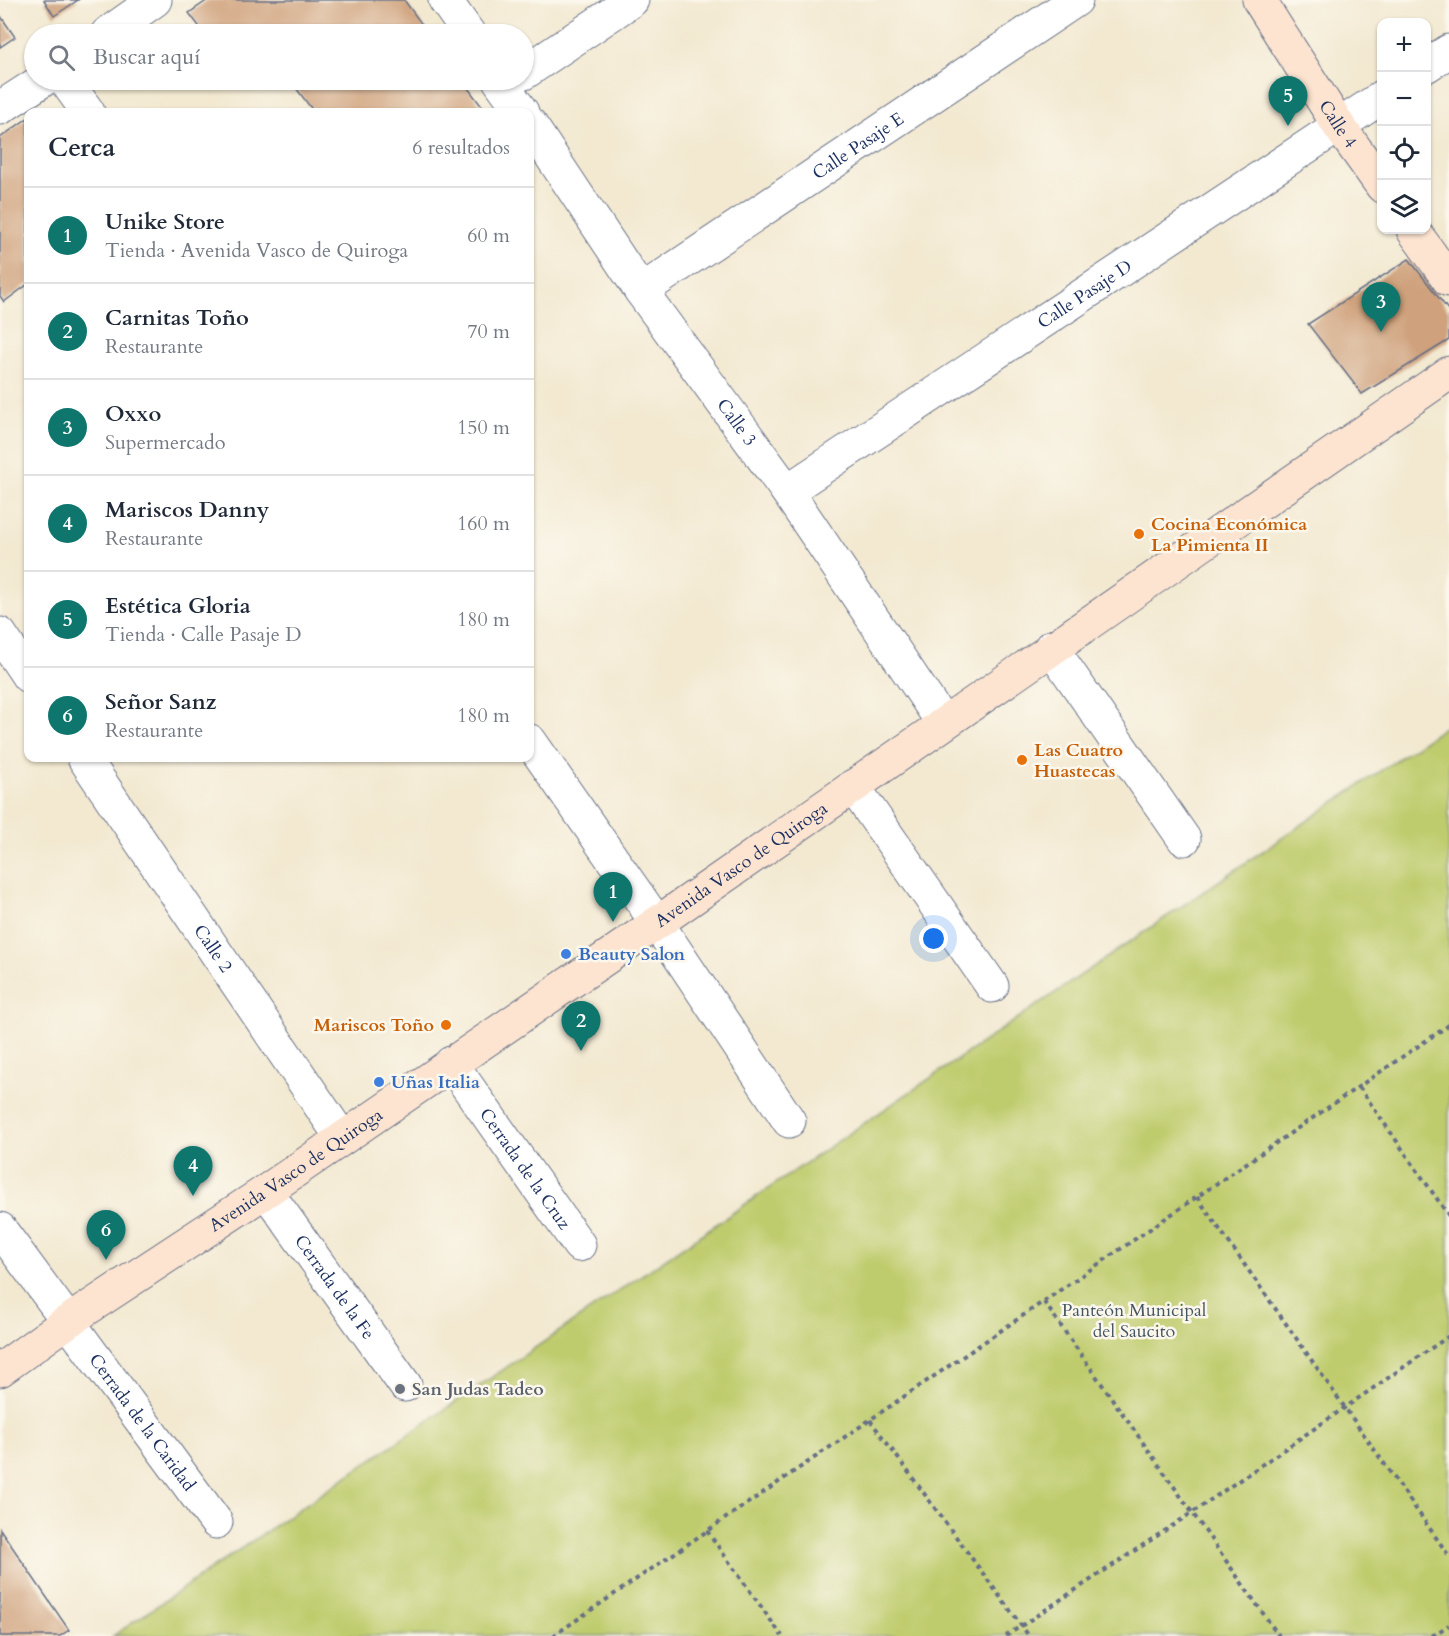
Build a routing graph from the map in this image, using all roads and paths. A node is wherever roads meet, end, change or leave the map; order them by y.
1 (155, 0) edge
2 (445, 0) edge
3 (632, 0) edge
4 (1076, 0) edge
5 (1258, 0) edge
6 (121, 24) edge
7 (462, 24) edge
8 (1449, 51) edge
9 (1431, 63) edge
10 (534, 71) edge
11 (28, 90) edge
12 (72, 90) edge
13 (1377, 100) edge
14 (0, 108) edge
15 (85, 108) edge
16 (1339, 126) junction
17 (534, 130) edge
18 (1378, 180) edge
19 (1416, 234) edge
20 (1449, 280) edge
21 (641, 291) junction
22 (1445, 385) edge
23 (787, 491) junction
24 (0, 634) edge
25 (1052, 647) junction
26 (24, 670) edge
27 (943, 723) junction
28 (534, 747) edge
29 (87, 762) edge
30 (853, 786) junction
31 (1184, 839) dead end
32 (657, 922) junction
33 (992, 986) dead end
34 (1449, 1025) edge
35 (451, 1063) junction
36 (1359, 1087) junction
37 (789, 1121) dead end
38 (342, 1138) junction
39 (266, 1191) junction
40 (1197, 1197) junction
41 (1449, 1216) edge
42 (0, 1229) edge
43 (579, 1245) dead end
44 (1044, 1302) junction
45 (67, 1322) junction
46 (1449, 1336) edge
47 (0, 1370) edge
48 (405, 1385) dead end
49 (1345, 1408) junction
50 (870, 1420) junction
51 (1192, 1512) junction
52 (216, 1522) dead end
53 (707, 1531) junction
54 (1449, 1556) edge
55 (1449, 1625) edge
56 (1021, 1626) junction
57 (553, 1636) edge
58 (782, 1636) edge
59 (1006, 1636) edge
60 (1029, 1636) edge
61 (1279, 1636) edge
62 (1432, 1636) edge

1 - 6 street
2 - 7 street
3 - 10 street
4 - 21 street, Calle Pasaje E
5 - 16 main road, Calle 4
8 - 9 street
11 - 14 street
12 - 15 street
13 - 16 street, Calle Pasaje D
16 - 18 main road, Calle 4
16 - 23 street, Calle Pasaje D
17 - 21 street, Calle 3
19 - 20 main road
21 - 23 street, Calle 3
22 - 25 main road, Avenida Vasco de Quiroga
23 - 27 street, Calle 3
24 - 26 street
25 - 27 main road, Avenida Vasco de Quiroga
25 - 31 street
27 - 30 main road, Avenida Vasco de Quiroga
28 - 32 street
29 - 38 street, Calle 2
30 - 32 main road, Avenida Vasco de Quiroga
30 - 33 street
32 - 35 main road, Avenida Vasco de Quiroga
32 - 37 street
34 - 36 path
35 - 38 main road, Avenida Vasco de Quiroga
35 - 43 street, Cerrada de la Cruz
36 - 40 path
36 - 41 path
38 - 39 main road, Avenida Vasco de Quiroga
39 - 45 main road, Avenida Vasco de Quiroga
39 - 48 street, Cerrada de la Fe
40 - 44 path
40 - 49 path
42 - 45 street, Cerrada de la Caridad
44 - 50 path
44 - 51 path
45 - 47 main road, Avenida Vasco de Quiroga
45 - 52 street, Cerrada de la Caridad
46 - 49 path
49 - 51 path
49 - 54 path
50 - 53 path
50 - 56 path
51 - 56 path
51 - 61 path
53 - 57 path
53 - 58 path
55 - 62 path
56 - 59 path
56 - 60 path

